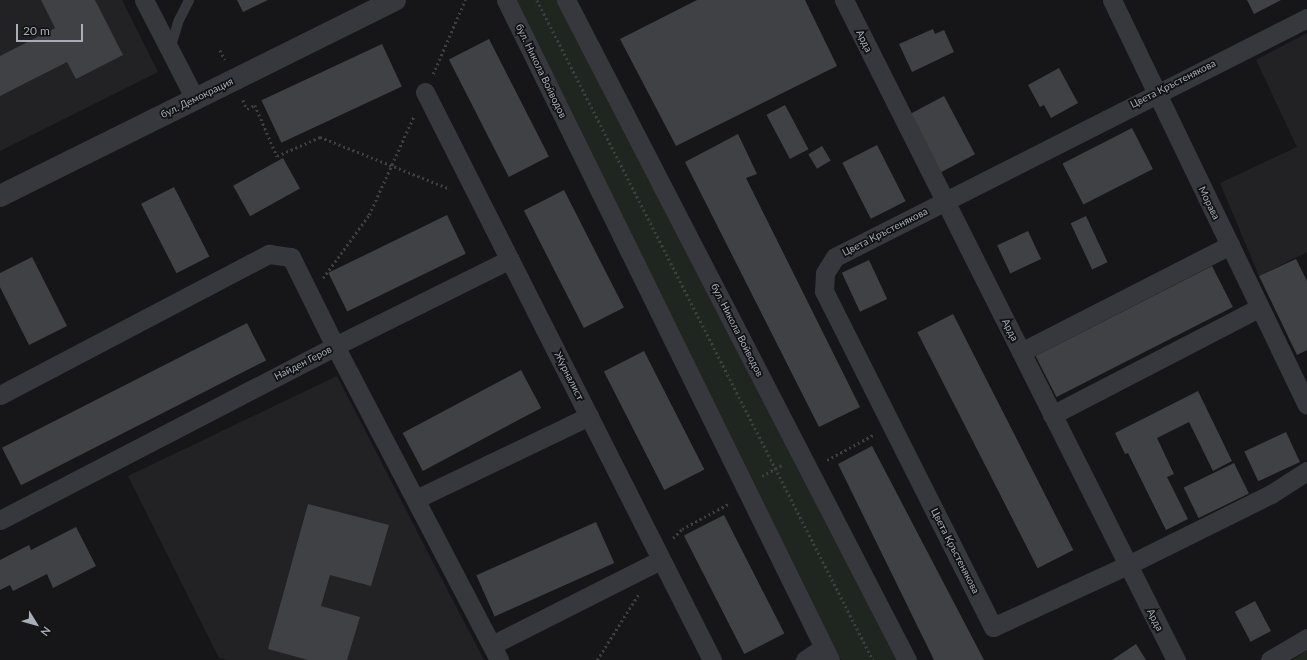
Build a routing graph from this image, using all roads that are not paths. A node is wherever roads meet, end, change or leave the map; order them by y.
1 (144, 0) edge
2 (189, 0) edge
3 (395, 0) edge
4 (506, 0) edge
5 (566, 0) edge
6 (844, 0) edge
7 (1112, 0) edge
8 (1307, 18) edge
9 (170, 51) junction
10 (425, 92) road end
11 (1156, 92) junction
12 (195, 100) junction
13 (0, 196) edge
14 (945, 202) junction
15 (1230, 245) junction
16 (510, 259) junction
17 (1260, 307) junction
18 (335, 346) junction
19 (1021, 352) junction
20 (0, 395) edge
21 (1307, 405) edge
22 (1052, 415) junction
23 (590, 416) junction
24 (1307, 471) edge
25 (416, 499) junction
26 (0, 520) edge
27 (660, 560) junction
28 (1128, 566) junction
29 (1307, 638) edge
30 (495, 653) edge
31 (826, 654) edge
32 (712, 660) edge
33 (805, 660) edge
34 (907, 660) edge
35 (1176, 660) edge
36 (1270, 660) edge

1 - 9 street
2 - 9 lane
3 - 12 street, бул. Демокрация
4 - 31 street, бул. Никола Войводов
5 - 34 street, бул. Никола Войводов
6 - 14 street, Арда
7 - 11 street, Морава
8 - 11 street, Цвета Кръстенякова
9 - 12 street
10 - 16 street, Журналист
11 - 14 street, Цвета Кръстенякова
11 - 15 street, Морава
12 - 13 street, бул. Демокрация
14 - 19 street, Арда
14 - 28 street, Цвета Кръстенякова
15 - 17 street, Морава
15 - 19 street
16 - 18 street
16 - 23 street, Журналист
17 - 21 street, Морава
17 - 22 street
18 - 20 street
18 - 25 street, Найден Геров
18 - 26 street, Найден Геров
19 - 22 street, Арда
22 - 28 street, Арда
23 - 25 street
23 - 27 street, Журналист
24 - 28 street
25 - 30 street, Найден Геров
27 - 30 street
27 - 32 street, Журналист
28 - 35 street, Арда
29 - 36 street
31 - 33 street

